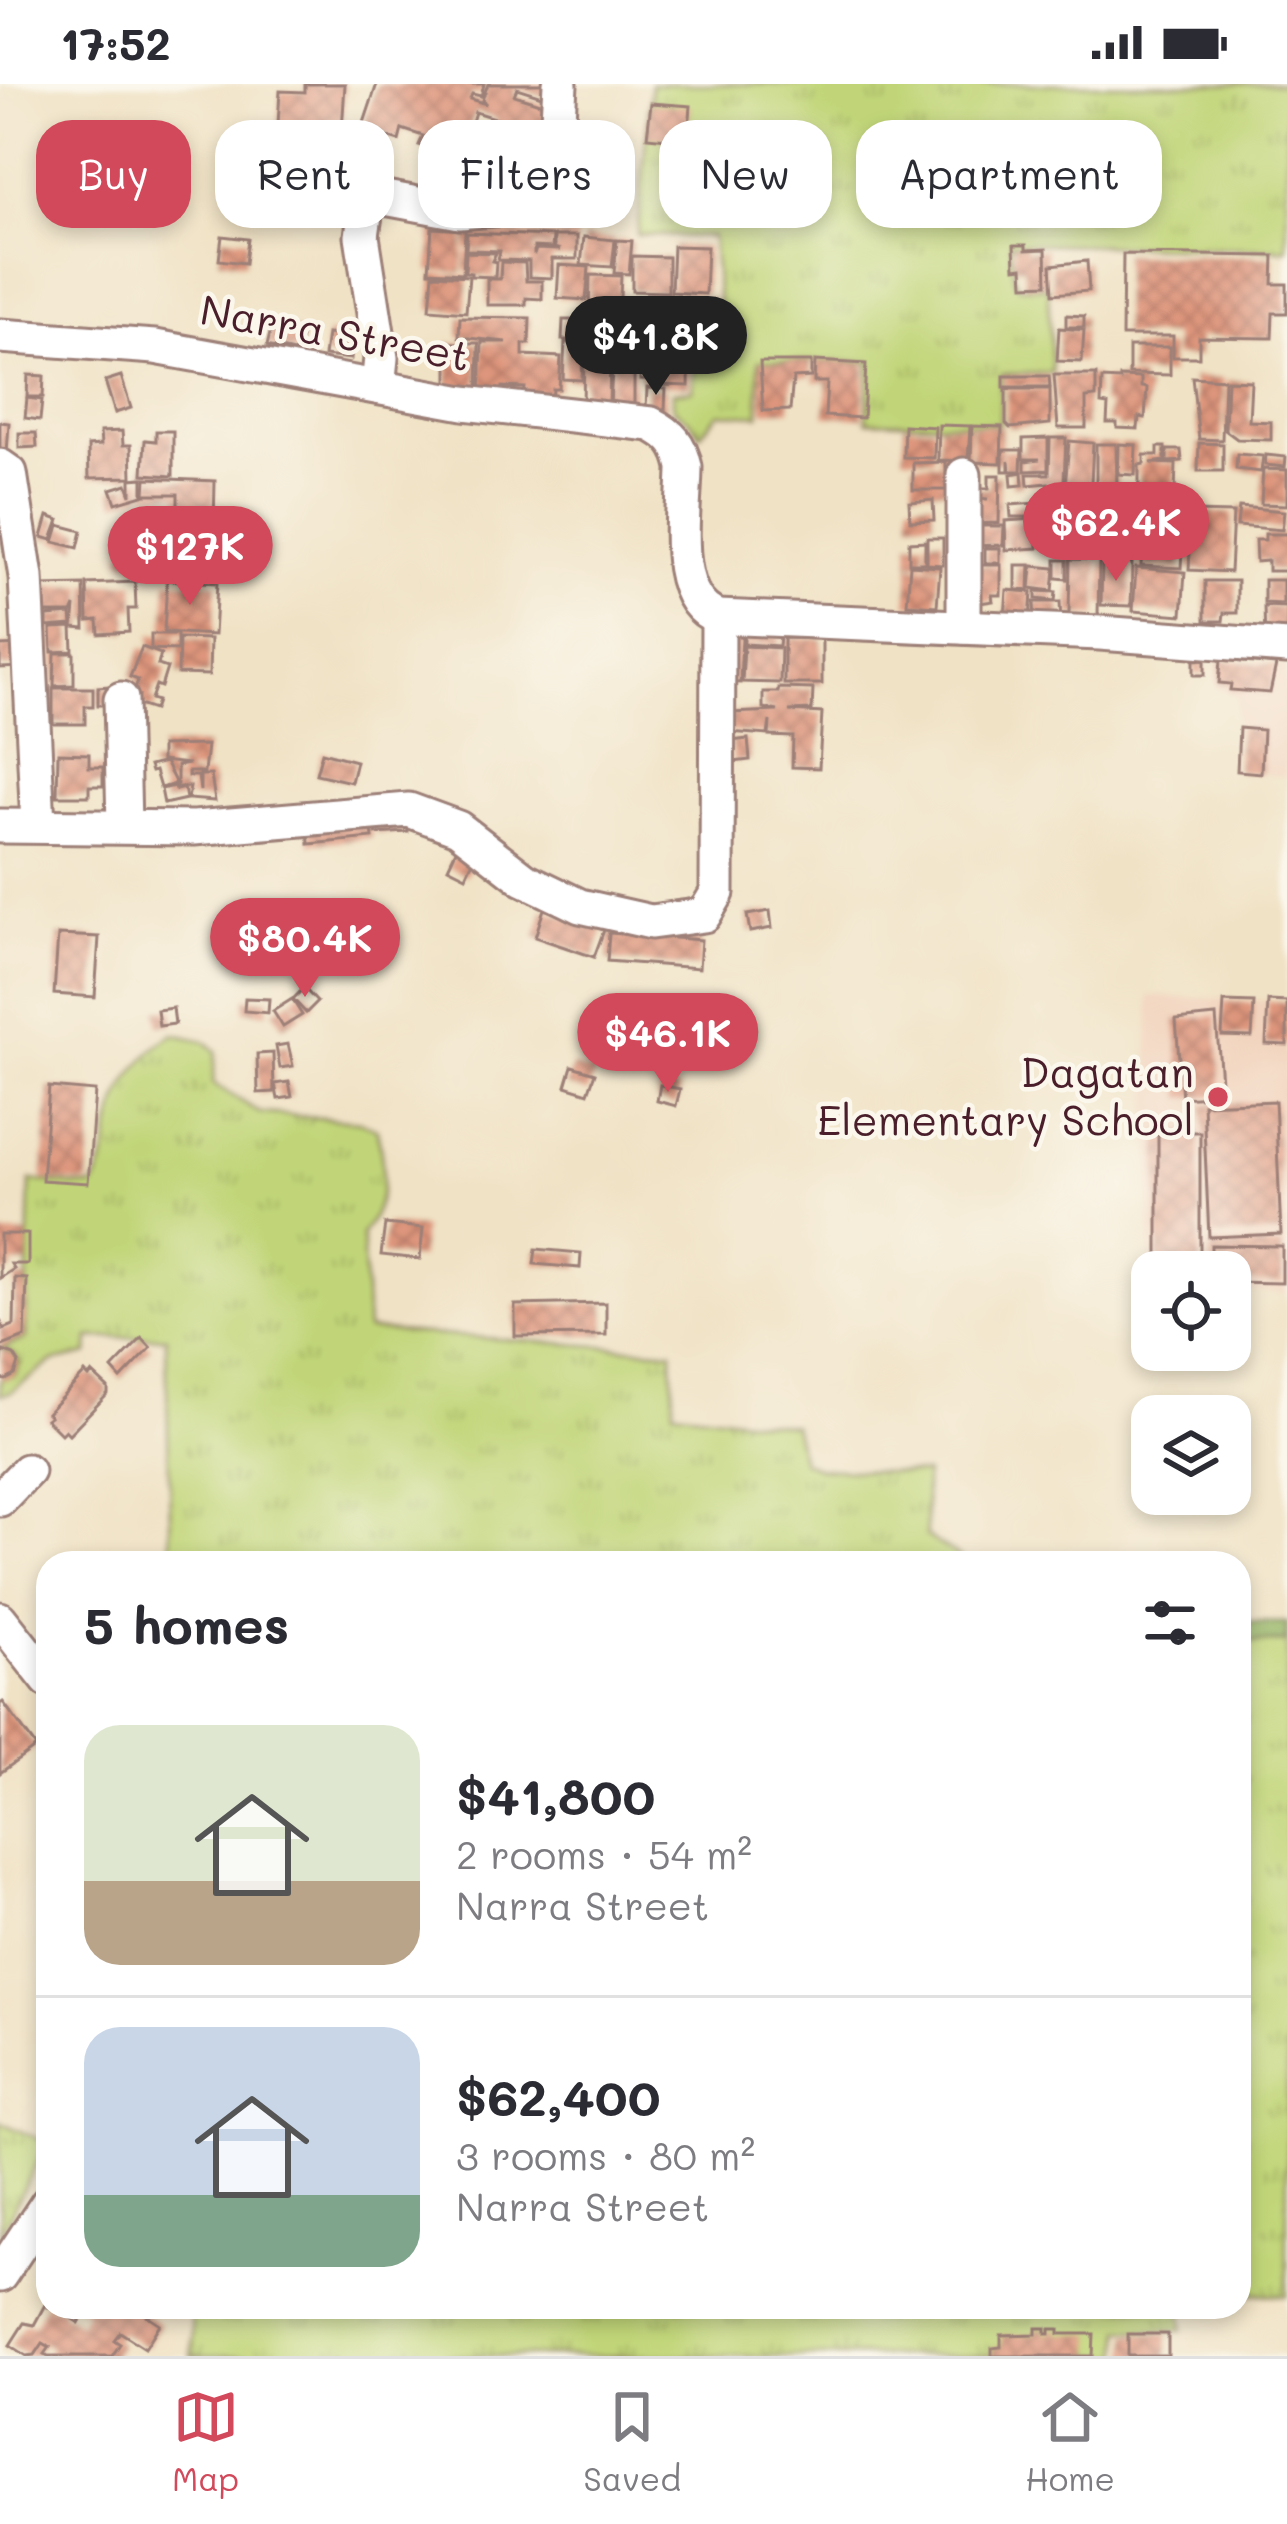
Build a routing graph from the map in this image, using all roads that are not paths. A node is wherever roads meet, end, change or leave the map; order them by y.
1 (560, 84) edge
2 (0, 336) edge
3 (378, 387) junction
4 (0, 466) edge
5 (964, 475) dead end
6 (718, 617) junction
7 (964, 628) junction
8 (1287, 647) edge
9 (121, 699) dead end
10 (38, 825) junction
11 (0, 826) edge
12 (124, 826) junction
13 (27, 1471) dead end
14 (0, 1499) edge
15 (0, 1619) edge
16 (36, 1665) edge
17 (36, 2221) edge
18 (0, 2275) edge

1 - 3 street
2 - 3 street, Narra Street
3 - 6 street, Narra Street
4 - 10 street
5 - 7 street
6 - 7 street
6 - 12 street
7 - 8 street
9 - 12 street
10 - 11 street
10 - 12 street
13 - 14 street
15 - 16 street
17 - 18 street

